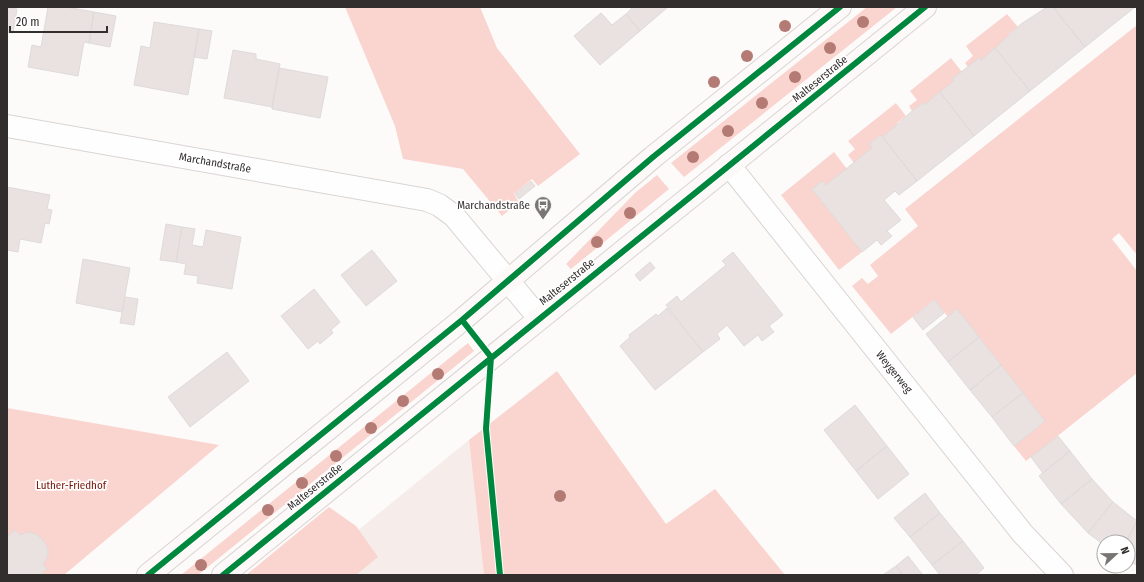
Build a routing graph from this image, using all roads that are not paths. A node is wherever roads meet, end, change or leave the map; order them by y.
1 (840, 7) edge
2 (925, 7) edge
3 (7, 126) edge
4 (729, 165) junction
5 (509, 281) junction
6 (539, 318) junction
7 (148, 575) edge
8 (223, 575) edge
9 (1062, 575) edge

1 - 5 main road
2 - 4 main road, Malteserstraße
3 - 5 street, Marchandstraße
4 - 6 main road, Malteserstraße
4 - 9 street, Weygerweg
5 - 6 street, Marchandstraße
5 - 7 main road
6 - 8 main road, Malteserstraße

